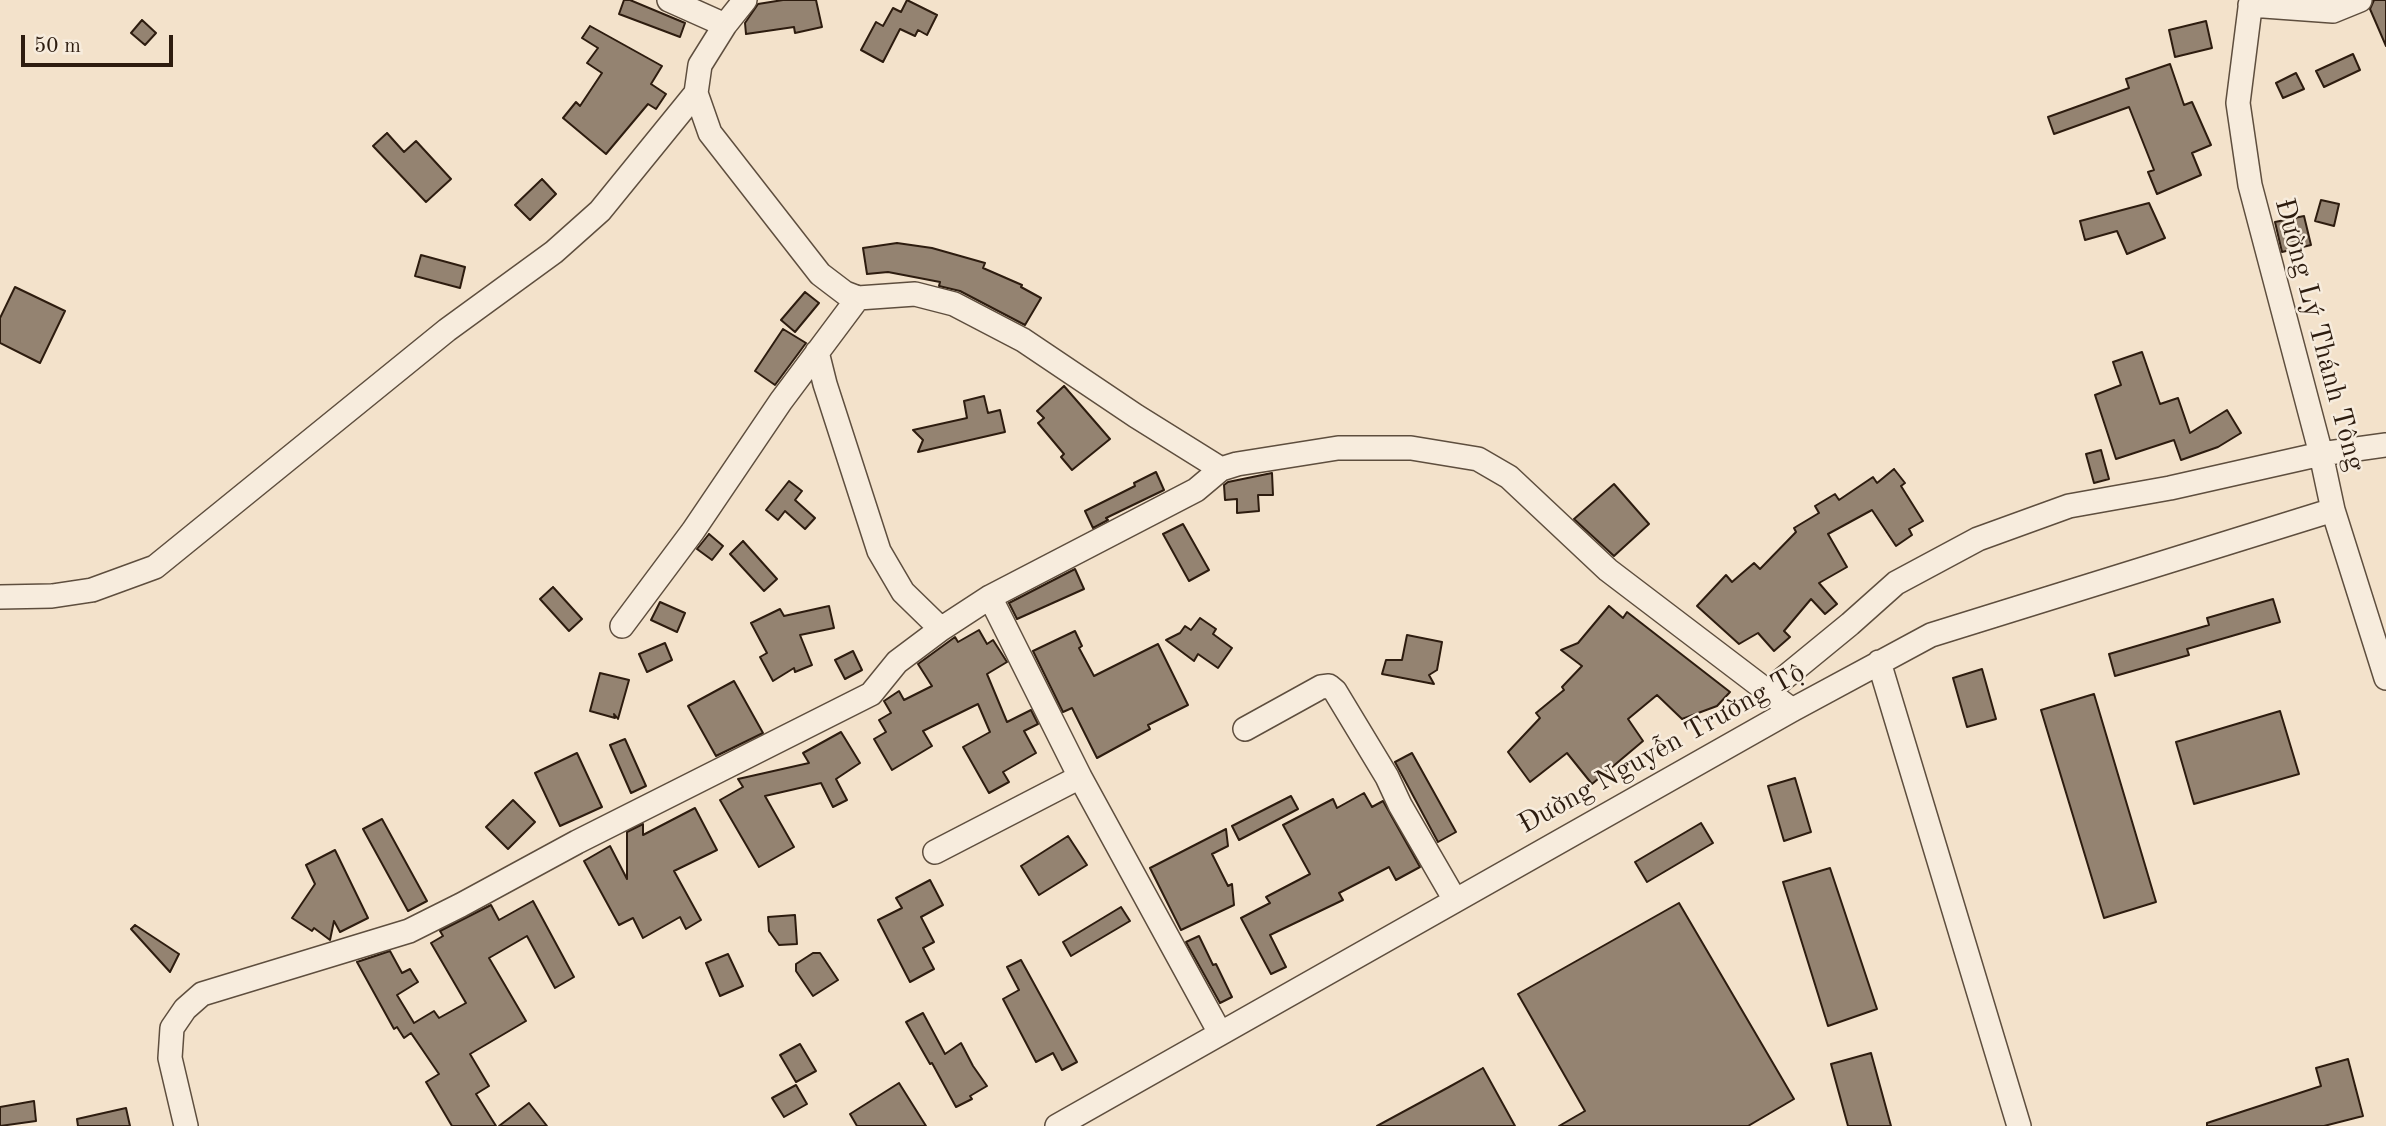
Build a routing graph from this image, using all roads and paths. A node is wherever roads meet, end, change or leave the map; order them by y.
1 (669, 0) edge
2 (745, 0) edge
3 (2360, 0) edge
4 (2251, 3) edge
5 (724, 25) junction
6 (696, 93) junction
7 (858, 298) junction
8 (817, 352) junction
9 (2386, 444) edge
10 (2321, 454) junction
11 (1221, 469) junction
12 (2333, 510) junction
13 (0, 597) edge
14 (990, 597) junction
15 (622, 626) dead end
16 (941, 629) junction
17 (1879, 662) junction
18 (2386, 678) edge
19 (1767, 692) junction
20 (1792, 710) junction
21 (1245, 729) dead end
22 (1080, 777) junction
23 (935, 852) dead end
24 (1455, 900) junction
25 (1220, 1033) junction
26 (186, 1126) edge
27 (1057, 1126) edge
28 (2019, 1126) edge

1 - 5 street
2 - 5 street
3 - 4 street
4 - 10 street, Đường Lý Thánh Tông
5 - 6 street
6 - 7 street
6 - 13 street
7 - 8 street
7 - 11 street
8 - 15 street
8 - 16 street
9 - 10 street
10 - 12 street, Đường Lý Thánh Tông
10 - 19 street
11 - 14 street
11 - 19 street
12 - 17 street, Đường Nguyễn Trường Tộ
12 - 18 street, Đường Lý Thánh Tông
14 - 16 street
14 - 22 street
16 - 26 street
17 - 20 street, Đường Nguyễn Trường Tộ
17 - 28 street
19 - 20 street
20 - 24 street, Đường Nguyễn Trường Tộ
21 - 24 street
22 - 23 street
22 - 25 street
24 - 25 street, Đường Nguyễn Trường Tộ
25 - 27 street, Đường Nguyễn Trường Tộ

